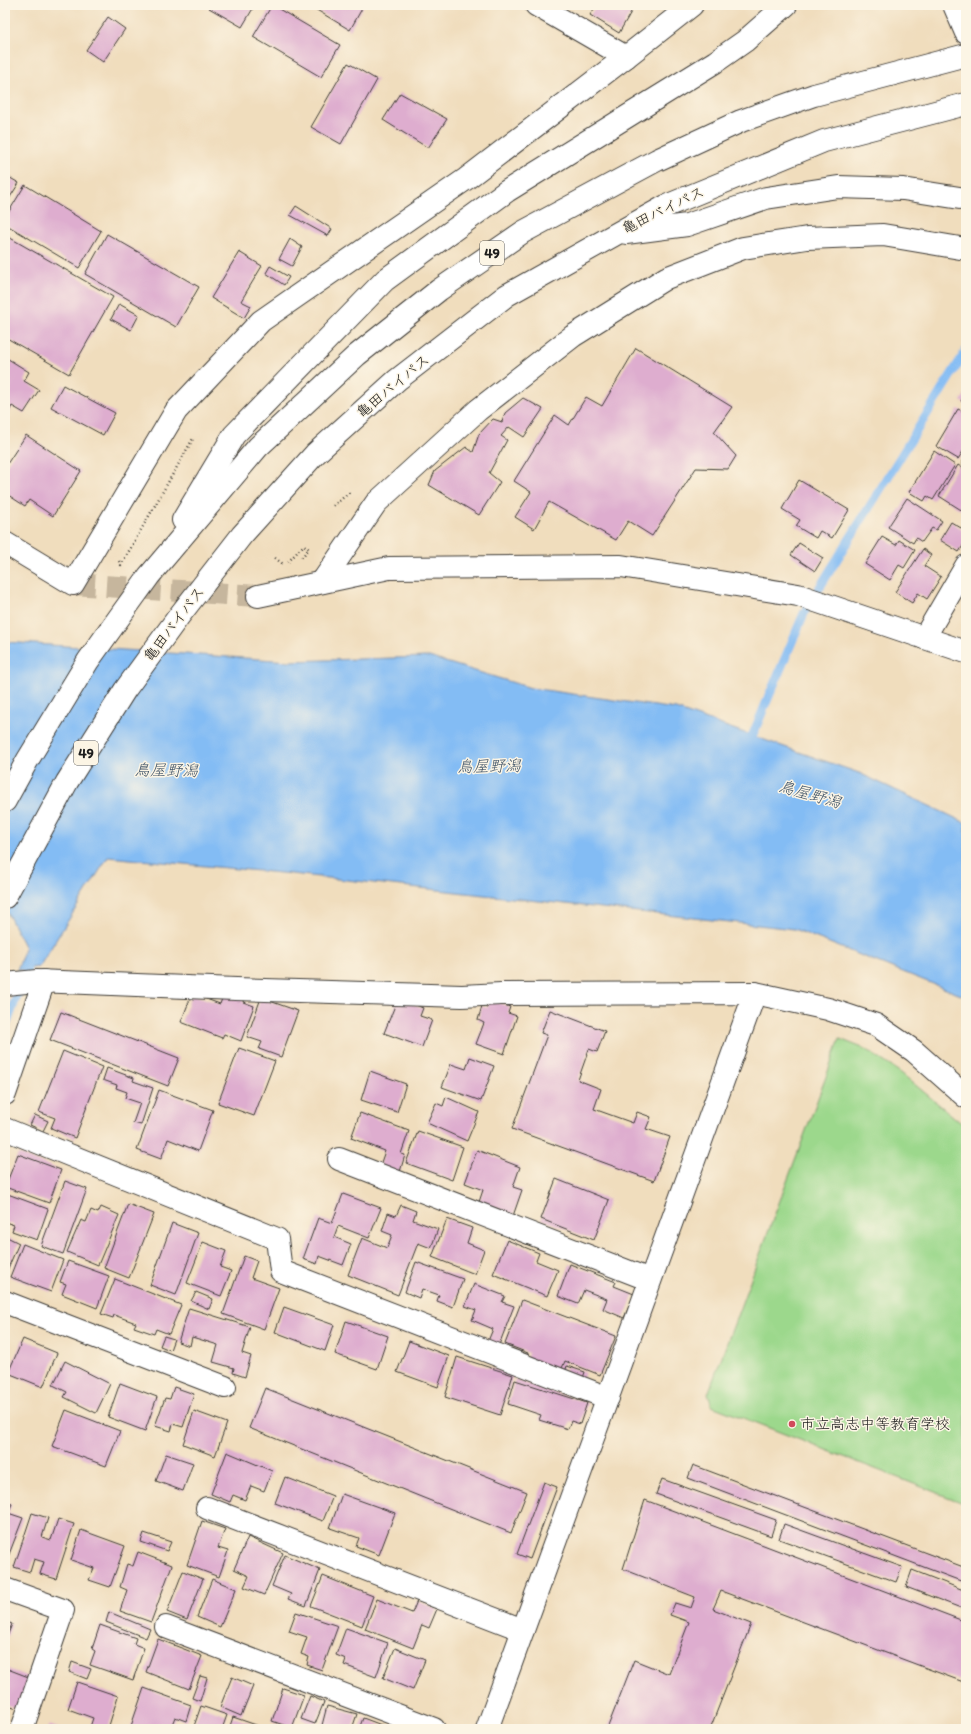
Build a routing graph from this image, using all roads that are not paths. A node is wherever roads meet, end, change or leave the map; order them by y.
1 (536, 5) edge
2 (692, 5) edge
3 (786, 5) edge
4 (966, 54) edge
5 (626, 57) junction
6 (966, 104) edge
7 (966, 199) edge
8 (613, 235) junction
9 (963, 250) edge
10 (5, 543) edge
11 (966, 566) edge
12 (149, 576) junction
13 (322, 582) junction
14 (258, 596) tunnel mouth
15 (924, 638) junction
16 (966, 652) edge
17 (5, 801) edge
18 (5, 897) edge
19 (40, 981) junction
20 (5, 984) edge
21 (755, 993) junction
22 (5, 1094) edge
23 (966, 1097) edge
24 (5, 1129) edge
25 (339, 1159) dead end
26 (650, 1280) junction
27 (5, 1302) edge
28 (225, 1387) dead end
29 (608, 1398) junction
30 (207, 1508) dead end
31 (5, 1589) edge
32 (166, 1627) dead end
33 (523, 1630) junction
34 (22, 1729) edge
35 (434, 1729) edge
36 (487, 1729) edge

1 - 5 main road
2 - 5 main road
3 - 12 main road
4 - 12 main road, 49
5 - 10 main road
6 - 8 main road, 亀田バイパス / 49
7 - 8 main road
8 - 18 main road, 亀田バイパス / 49
9 - 13 main road
11 - 15 main road
12 - 17 main road, 49
13 - 14 main road
13 - 15 main road
15 - 16 main road
19 - 20 main road
19 - 21 main road
19 - 22 main road
21 - 23 main road
21 - 26 main road
24 - 29 main road
25 - 26 main road
26 - 29 main road
27 - 28 main road
29 - 33 main road
30 - 33 main road
31 - 34 main road
32 - 35 main road
33 - 36 main road

